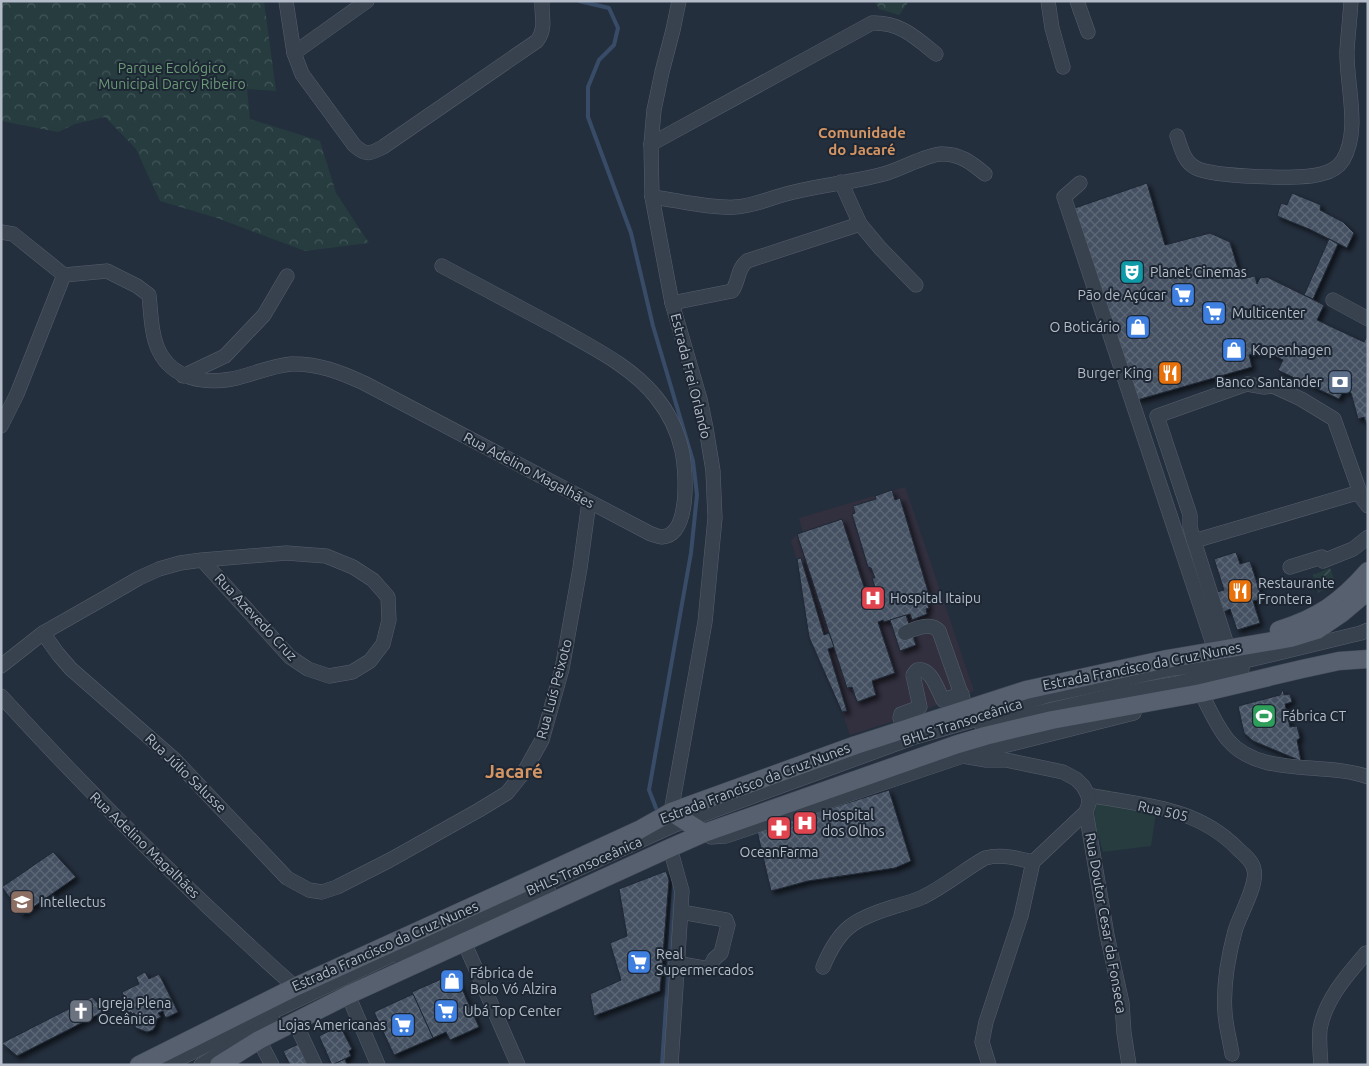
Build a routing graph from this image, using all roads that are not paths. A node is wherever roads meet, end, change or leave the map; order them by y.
1 (286, 1) edge
2 (367, 1) edge
3 (542, 1) edge
4 (679, 1) edge
5 (1048, 1) edge
6 (1077, 1) edge
7 (1351, 1) edge
8 (1088, 32) dead end
9 (294, 53) junction
10 (936, 54) dead end
11 (1063, 67) dead end
12 (1177, 136) dead end
13 (651, 144) junction
14 (985, 174) dead end
15 (841, 182) junction
16 (1080, 183) dead end
17 (652, 197) junction
18 (860, 224) junction
19 (1, 232) edge
20 (442, 266) dead end
21 (64, 275) junction
22 (287, 276) dead end
23 (916, 285) dead end
24 (1333, 300) dead end
25 (672, 303) junction
26 (1368, 318) edge
27 (183, 376) junction
28 (1, 426) edge
29 (1360, 492) junction
30 (589, 502) junction
31 (1368, 506) edge
32 (1368, 537) edge
33 (1194, 541) junction
34 (202, 560) junction
35 (1290, 568) dead end
36 (1368, 571) edge
37 (1368, 591) edge
38 (1368, 630) edge
39 (905, 633) dead end
40 (43, 634) junction
41 (1291, 638) junction
42 (1368, 639) edge
43 (1226, 648) junction
44 (1259, 658) junction
45 (1368, 659) edge
46 (1, 666) edge
47 (1200, 686) junction
48 (1, 696) edge
49 (943, 700) junction
50 (1161, 701) junction
51 (964, 702) junction
52 (920, 707) junction
53 (904, 729) junction
54 (963, 756) junction
55 (1368, 777) edge
56 (1088, 795) junction
57 (1086, 812) junction
58 (689, 823) junction
59 (670, 848) junction
60 (1033, 862) junction
61 (337, 887) joint
62 (681, 912) junction
63 (464, 942) junction
64 (1366, 953) dead end
65 (676, 963) junction
66 (823, 966) dead end
67 (295, 987) junction
68 (348, 995) junction
69 (295, 1022) junction
70 (259, 1040) junction
71 (1232, 1054) dead end
72 (229, 1062) edge
73 (139, 1065) edge
74 (167, 1065) edge
75 (201, 1065) edge
76 (272, 1065) edge
77 (315, 1065) edge
78 (378, 1065) edge
79 (518, 1065) edge
80 (671, 1065) edge
81 (989, 1065) edge
82 (1129, 1065) edge
83 (1321, 1065) edge

1 - 9 street
2 - 9 street
3 - 9 street
4 - 13 street, Estrada Frei Orlando
5 - 11 street
6 - 8 street
7 - 12 street
10 - 13 street
13 - 17 street, Estrada Frei Orlando
14 - 15 street
15 - 17 street
15 - 18 street
16 - 43 street
17 - 25 street, Estrada Frei Orlando
18 - 23 street
18 - 25 street
19 - 21 street
20 - 30 street, Rua Adelino Magalhães
21 - 27 street
21 - 28 street
22 - 27 street
24 - 26 street
25 - 58 street, Estrada Frei Orlando
27 - 30 street, Rua Adelino Magalhães
29 - 31 street
29 - 33 street
29 - 33 street
30 - 61 street, Rua Luís Peixoto
32 - 35 street
33 - 43 street
34 - 34 street, Rua Azevedo Cruz
34 - 40 street, Rua Azevedo Cruz
36 - 43 main road
37 - 41 main road, Estrada Francisco da Cruz Nunes
38 - 44 street, BHLS Transoceânica
39 - 51 street
40 - 46 street, Rua Azevedo Cruz
40 - 61 street, Rua Júlio Salusse
41 - 43 main road, Estrada Francisco da Cruz Nunes
41 - 44 street
42 - 47 street, BHLS Transoceânica
43 - 51 main road, Estrada Francisco da Cruz Nunes
44 - 58 street, BHLS Transoceânica
45 - 47 main road, Estrada Francisco da Cruz Nunes
47 - 50 main road, Estrada Francisco da Cruz Nunes
47 - 55 street
47 - 58 street, BHLS Transoceânica
48 - 67 street, Rua Adelino Magalhães
49 - 51 street
49 - 52 street
49 - 52 street
50 - 54 street
50 - 58 main road, Estrada Francisco da Cruz Nunes
51 - 53 main road, Estrada Francisco da Cruz Nunes
52 - 53 street
53 - 58 main road, Estrada Francisco da Cruz Nunes
54 - 56 street
54 - 58 street
56 - 57 street, Rua Doutor Cesar da Fonseca
56 - 71 street, Rua 505
57 - 60 street
57 - 82 street, Rua Doutor Cesar da Fonseca
58 - 59 main road, Estrada Francisco da Cruz Nunes
58 - 67 main road, Estrada Francisco da Cruz Nunes
58 - 74 street, BHLS Transoceânica
58 - 75 street, BHLS Transoceânica
59 - 62 street
59 - 63 main road, Estrada Francisco da Cruz Nunes
60 - 66 street
60 - 81 street
62 - 65 street
62 - 65 street
63 - 68 main road, Estrada Francisco da Cruz Nunes
63 - 79 street
64 - 83 street
65 - 80 street
67 - 73 main road, Estrada Francisco da Cruz Nunes
68 - 69 main road, Estrada Francisco da Cruz Nunes
68 - 78 street
69 - 70 main road, Estrada Francisco da Cruz Nunes
69 - 77 street
70 - 72 main road, Estrada Francisco da Cruz Nunes
70 - 76 street

